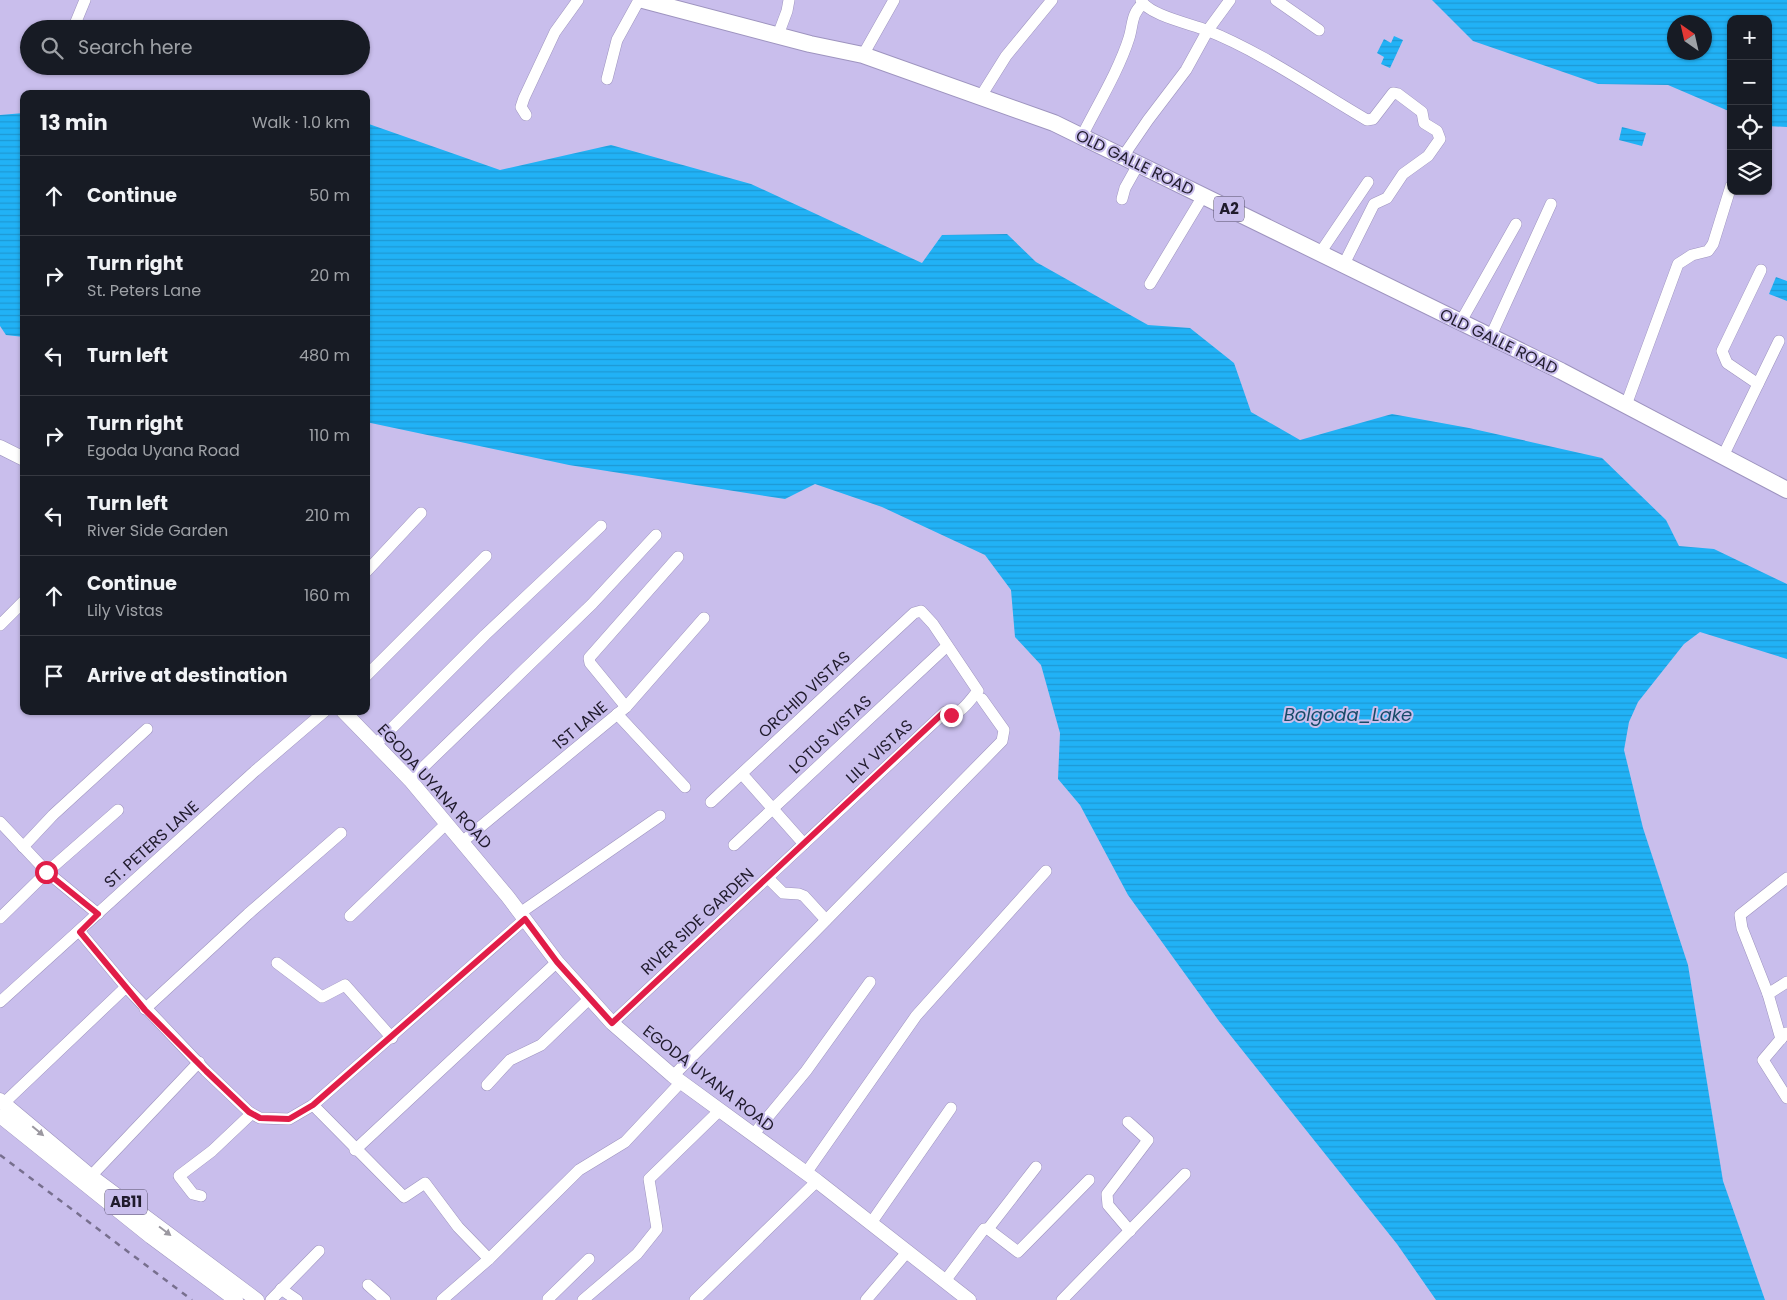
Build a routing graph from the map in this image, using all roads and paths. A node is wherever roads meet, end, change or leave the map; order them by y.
1 (86, 0) edge
2 (578, 0) edge
3 (638, 0) edge
4 (643, 0) edge
5 (789, 0) edge
6 (894, 0) edge
7 (1052, 0) edge
8 (1230, 0) edge
9 (1276, 0) edge
10 (1142, 2) edge
11 (77, 20) edge
12 (1208, 30) junction
13 (1320, 30) dead end
14 (778, 35) junction
15 (863, 55) junction
16 (607, 79) dead end
17 (981, 96) junction
18 (526, 115) dead end
19 (1082, 136) junction
20 (1124, 156) junction
21 (1139, 163) junction
22 (1368, 182) dead end
23 (1728, 195) edge
24 (1203, 196) junction
25 (1122, 199) dead end
26 (1551, 204) dead end
27 (1516, 224) dead end
28 (1320, 253) junction
29 (1344, 264) junction
30 (1761, 270) dead end
31 (1150, 284) dead end
32 (1460, 323) junction
33 (1490, 338) junction
34 (1779, 341) dead end
35 (1758, 384) junction
36 (1626, 405) junction
37 (0, 447) edge
38 (1723, 456) junction
39 (20, 457) edge
40 (1786, 488) edge
41 (421, 513) dead end
42 (601, 526) dead end
43 (656, 535) dead end
44 (486, 556) dead end
45 (678, 557) dead end
46 (370, 568) edge
47 (20, 605) edge
48 (704, 618) dead end
49 (0, 625) edge
50 (947, 646) junction
51 (370, 672) edge
52 (980, 695) junction
53 (621, 711) junction
54 (320, 715) edge
55 (347, 715) edge
56 (147, 729) dead end
57 (375, 746) junction
58 (742, 774) junction
59 (410, 780) junction
60 (685, 787) dead end
61 (711, 802) dead end
62 (773, 809) junction
63 (118, 810) dead end
64 (660, 816) dead end
65 (0, 822) edge
66 (447, 823) junction
67 (340, 833) dead end
68 (462, 842) junction
69 (804, 844) junction
70 (734, 845) dead end
71 (23, 847) junction
72 (1046, 871) dead end
73 (46, 872) junction
74 (768, 878) junction
75 (1787, 878) edge
76 (98, 914) junction
77 (350, 916) dead end
78 (522, 916) junction
79 (0, 918) edge
80 (826, 920) junction
81 (80, 932) junction
82 (557, 962) junction
83 (277, 963) dead end
84 (870, 982) dead end
85 (1787, 982) edge
86 (126, 987) junction
87 (1768, 994) junction
88 (589, 998) junction
89 (0, 1002) edge
90 (145, 1010) junction
91 (612, 1023) junction
92 (1784, 1035) edge
93 (392, 1038) junction
94 (199, 1062) junction
95 (677, 1079) junction
96 (487, 1085) dead end
97 (1787, 1098) edge
98 (313, 1105) junction
99 (1, 1106) edge
100 (950, 1108) dead end
101 (719, 1111) junction
102 (249, 1112) junction
103 (1128, 1122) dead end
104 (752, 1135) junction
105 (355, 1150) junction
106 (1036, 1167) dead end
107 (1185, 1174) dead end
108 (91, 1176) junction
109 (811, 1177) junction
110 (1089, 1180) dead end
111 (200, 1196) dead end
112 (871, 1223) junction
113 (988, 1229) junction
114 (1130, 1231) junction
115 (319, 1251) dead end
116 (908, 1251) junction
117 (489, 1259) junction
118 (588, 1259) dead end
119 (945, 1281) junction
120 (368, 1285) dead end
121 (281, 1289) junction
122 (236, 1300) edge
123 (257, 1300) edge
124 (271, 1300) edge
125 (296, 1300) edge
126 (385, 1300) edge
127 (442, 1300) edge
128 (549, 1300) edge
129 (583, 1300) edge
130 (695, 1300) edge
131 (866, 1300) edge
132 (969, 1300) edge
133 (1062, 1300) edge

1 - 11 street
2 - 18 street
3 - 16 street
4 - 14 highway, OLD GALLE ROAD / A2
5 - 14 street
6 - 15 street
7 - 17 street
8 - 12 street
9 - 13 street
10 - 12 street
10 - 19 street
12 - 20 street
12 - 29 street
14 - 15 highway, OLD GALLE ROAD / A2
15 - 17 highway, OLD GALLE ROAD / A2
17 - 19 highway, OLD GALLE ROAD / A2
19 - 20 highway, OLD GALLE ROAD / A2
20 - 21 highway, OLD GALLE ROAD / A2
21 - 24 highway, OLD GALLE ROAD / A2
21 - 25 street
22 - 28 street
23 - 36 street
24 - 28 highway, OLD GALLE ROAD / A2
24 - 31 street
26 - 33 street
27 - 32 street
28 - 29 highway, OLD GALLE ROAD / A2
29 - 32 highway, OLD GALLE ROAD / A2
30 - 35 street
32 - 33 highway, OLD GALLE ROAD / A2
33 - 36 highway, OLD GALLE ROAD / A2
34 - 35 street
35 - 38 street
36 - 38 highway, OLD GALLE ROAD / A2
37 - 39 main road
38 - 40 highway, OLD GALLE ROAD / A2
41 - 46 street
42 - 57 street
43 - 59 street
44 - 51 street
45 - 53 street
47 - 49 street
48 - 53 street, 1ST LANE
50 - 52 street
50 - 58 street, ORCHID VISTAS
50 - 62 street, LOTUS VISTAS
52 - 69 street, LILY VISTAS
52 - 80 street
53 - 60 street
53 - 68 street, 1ST LANE
54 - 76 street, ST. PETERS LANE
55 - 57 main road, EGODA UYANA ROAD
56 - 71 street
57 - 59 main road, EGODA UYANA ROAD
58 - 61 street, ORCHID VISTAS
58 - 62 street
59 - 66 main road, EGODA UYANA ROAD
62 - 69 street
62 - 70 street, LOTUS VISTAS
63 - 73 street
64 - 78 street
65 - 71 street
66 - 68 main road, EGODA UYANA ROAD
66 - 77 street
67 - 90 street
68 - 78 main road, EGODA UYANA ROAD
69 - 74 street, RIVER SIDE GARDEN
71 - 73 street
72 - 109 street
73 - 76 street
73 - 79 street
74 - 80 street
74 - 91 street, RIVER SIDE GARDEN
75 - 87 street
76 - 81 street, ST. PETERS LANE
78 - 82 main road, EGODA UYANA ROAD
78 - 93 street
80 - 95 street
81 - 86 street
81 - 89 street, ST. PETERS LANE
82 - 88 main road, EGODA UYANA ROAD
82 - 105 street
83 - 93 street
84 - 104 street
85 - 87 street
86 - 90 street
86 - 99 street
87 - 92 street
88 - 91 main road, EGODA UYANA ROAD
88 - 96 street
90 - 94 street
91 - 95 main road, EGODA UYANA ROAD
92 - 97 street
93 - 98 street
94 - 102 street
94 - 108 street
95 - 101 main road, EGODA UYANA ROAD
95 - 117 street
98 - 102 street
98 - 105 street
99 -> 108 main road, AB11
99 - 122 main road, AB11
100 - 112 street
101 - 104 main road, EGODA UYANA ROAD
101 - 129 street
102 - 111 street
103 - 114 street
104 - 109 main road, EGODA UYANA ROAD
105 - 117 street
106 - 113 street
107 - 114 street
108 -> 123 main road, AB11
109 - 112 main road, EGODA UYANA ROAD
109 - 130 street
110 - 113 street
112 - 116 main road, EGODA UYANA ROAD
113 - 119 street
114 - 133 street
115 - 121 street
116 - 119 main road, EGODA UYANA ROAD
116 - 131 street
117 - 127 street
118 - 128 street
119 - 132 main road, EGODA UYANA ROAD
120 - 126 street
121 - 124 street
121 - 125 street

